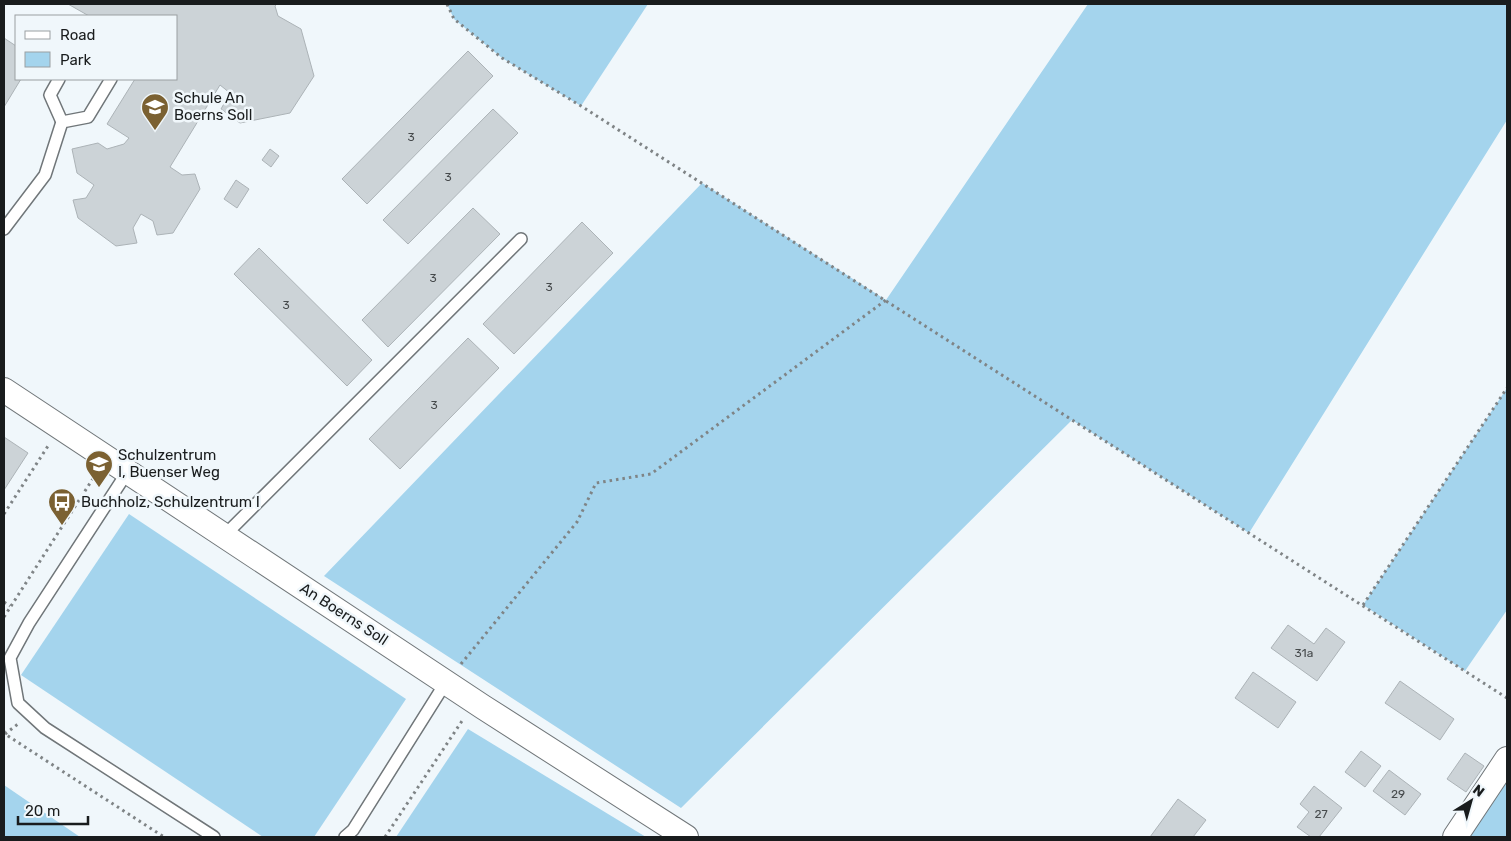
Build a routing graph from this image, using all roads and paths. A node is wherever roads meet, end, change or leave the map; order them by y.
1 (447, 4) edge
2 (58, 80) edge
3 (110, 80) edge
4 (62, 122) junction
5 (4, 230) edge
6 (521, 239) dead end
7 (886, 300) junction
8 (1507, 388) edge
9 (4, 390) edge
10 (60, 426) junction
11 (107, 457) junction
12 (128, 471) junction
13 (4, 514) edge
14 (225, 535) junction
15 (4, 602) edge
16 (1363, 605) junction
17 (10, 606) junction
18 (4, 617) edge
19 (446, 682) junction
20 (1507, 698) edge
21 (476, 700) junction
22 (4, 731) edge
23 (1507, 759) edge
24 (164, 837) edge
25 (214, 837) edge
26 (345, 837) edge
27 (385, 837) edge
28 (686, 837) edge
29 (1455, 837) edge

1 - 7 path
2 - 4 lane
3 - 4 lane
4 - 5 lane
6 - 14 lane
7 - 16 path
7 - 19 path
8 - 16 path
9 - 10 street, An Boerns Soll
10 - 11 street, An Boerns Soll
10 - 13 path
11 - 12 street, An Boerns Soll
11 - 17 path
12 - 14 street, An Boerns Soll
12 - 25 lane
14 - 19 street, An Boerns Soll
15 - 17 path
16 - 20 path
17 - 18 path
19 - 21 street, An Boerns Soll
19 - 26 lane
21 - 27 path
21 - 28 street, An Boerns Soll
22 - 24 path
23 - 29 street

